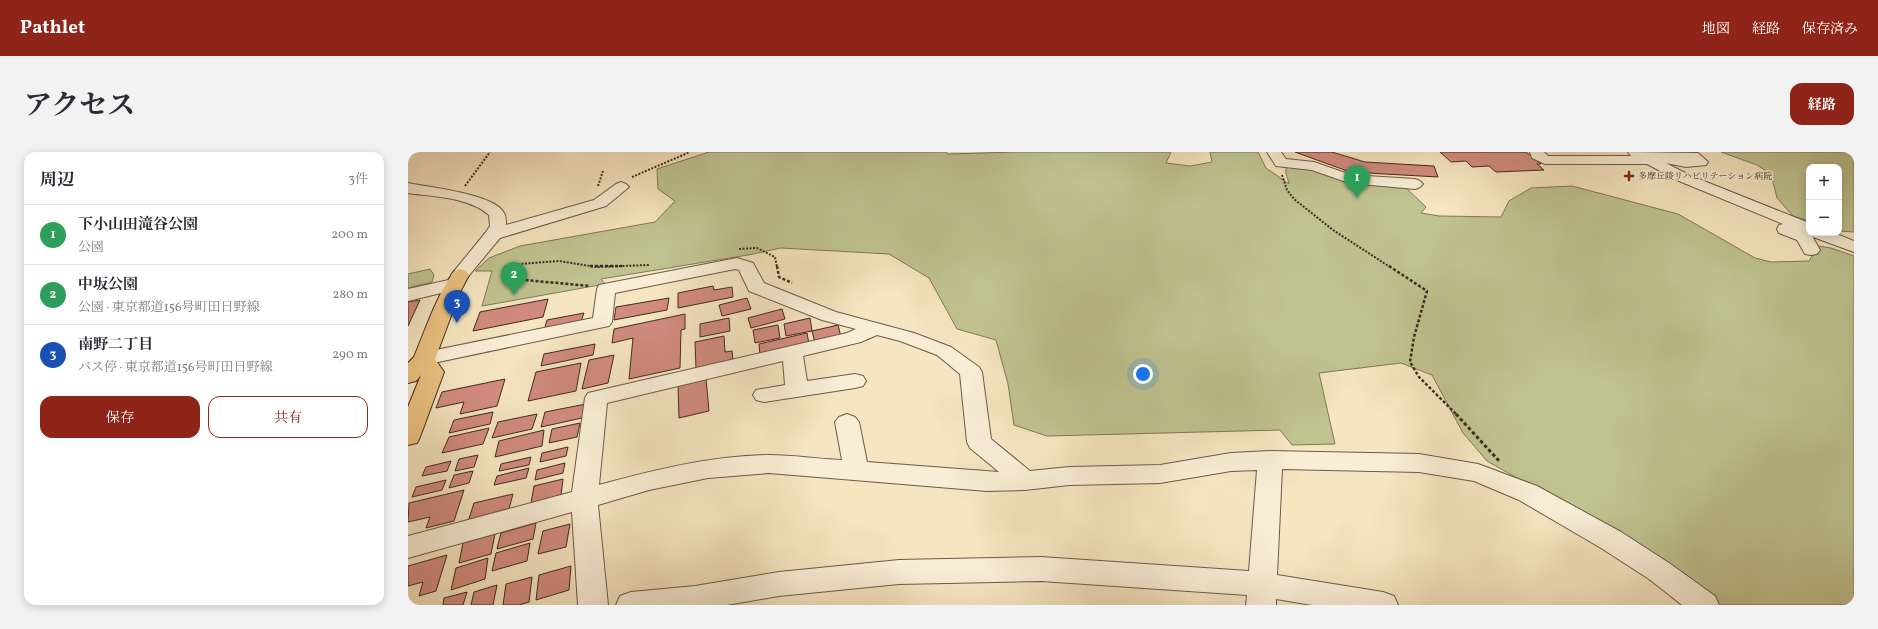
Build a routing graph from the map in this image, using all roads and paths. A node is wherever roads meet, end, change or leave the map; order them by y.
1 (490, 152) edge
2 (690, 152) edge
3 (1274, 152) edge
4 (1537, 152) edge
5 (1562, 156) edge
6 (1645, 156) edge
7 (1281, 174) dead end
8 (1415, 184) dead end
9 (408, 188) edge
10 (621, 188) joint
11 (453, 197) junction
12 (1744, 204) junction
13 (1806, 228) edge
14 (494, 234) junction
15 (1827, 236) edge
16 (1854, 246) edge
17 (1811, 250) dead end
18 (506, 265) dead end
19 (457, 280) junction
20 (606, 289) junction
21 (408, 295) edge
22 (874, 329) junction
23 (792, 352) junction
24 (424, 359) junction
25 (408, 376) edge
26 (855, 381) dead end
27 (797, 390) junction
28 (764, 395) dead end
29 (846, 422) dead end
30 (408, 437) edge
31 (1270, 460) junction
32 (1502, 465) dead end
33 (856, 470) junction
34 (1025, 481) junction
35 (584, 500) junction
36 (408, 547) edge
37 (1261, 594) edge
38 (695, 602) edge
39 (593, 605) edge
40 (631, 605) edge
41 (1383, 605) edge
42 (1704, 605) edge

1 - 11 path
2 - 10 path
3 - 8 street
4 - 5 street
5 - 6 street
6 - 12 street
7 - 32 path
9 - 11 street
10 - 14 street
11 - 14 street
12 - 13 street
12 - 17 street
14 - 19 street
15 - 16 street
18 - 20 path
19 - 21 street
19 - 24 main road
20 - 22 street
20 - 24 street
22 - 23 street
22 - 34 street
23 - 27 street
23 - 35 street
24 - 25 main road
24 - 30 main road
26 - 27 street
27 - 28 street
29 - 33 street
31 - 34 street
31 - 37 street
31 - 42 street
33 - 34 street
33 - 35 street
35 - 36 street
35 - 39 street
37 - 38 street
37 - 41 street
38 - 40 street

